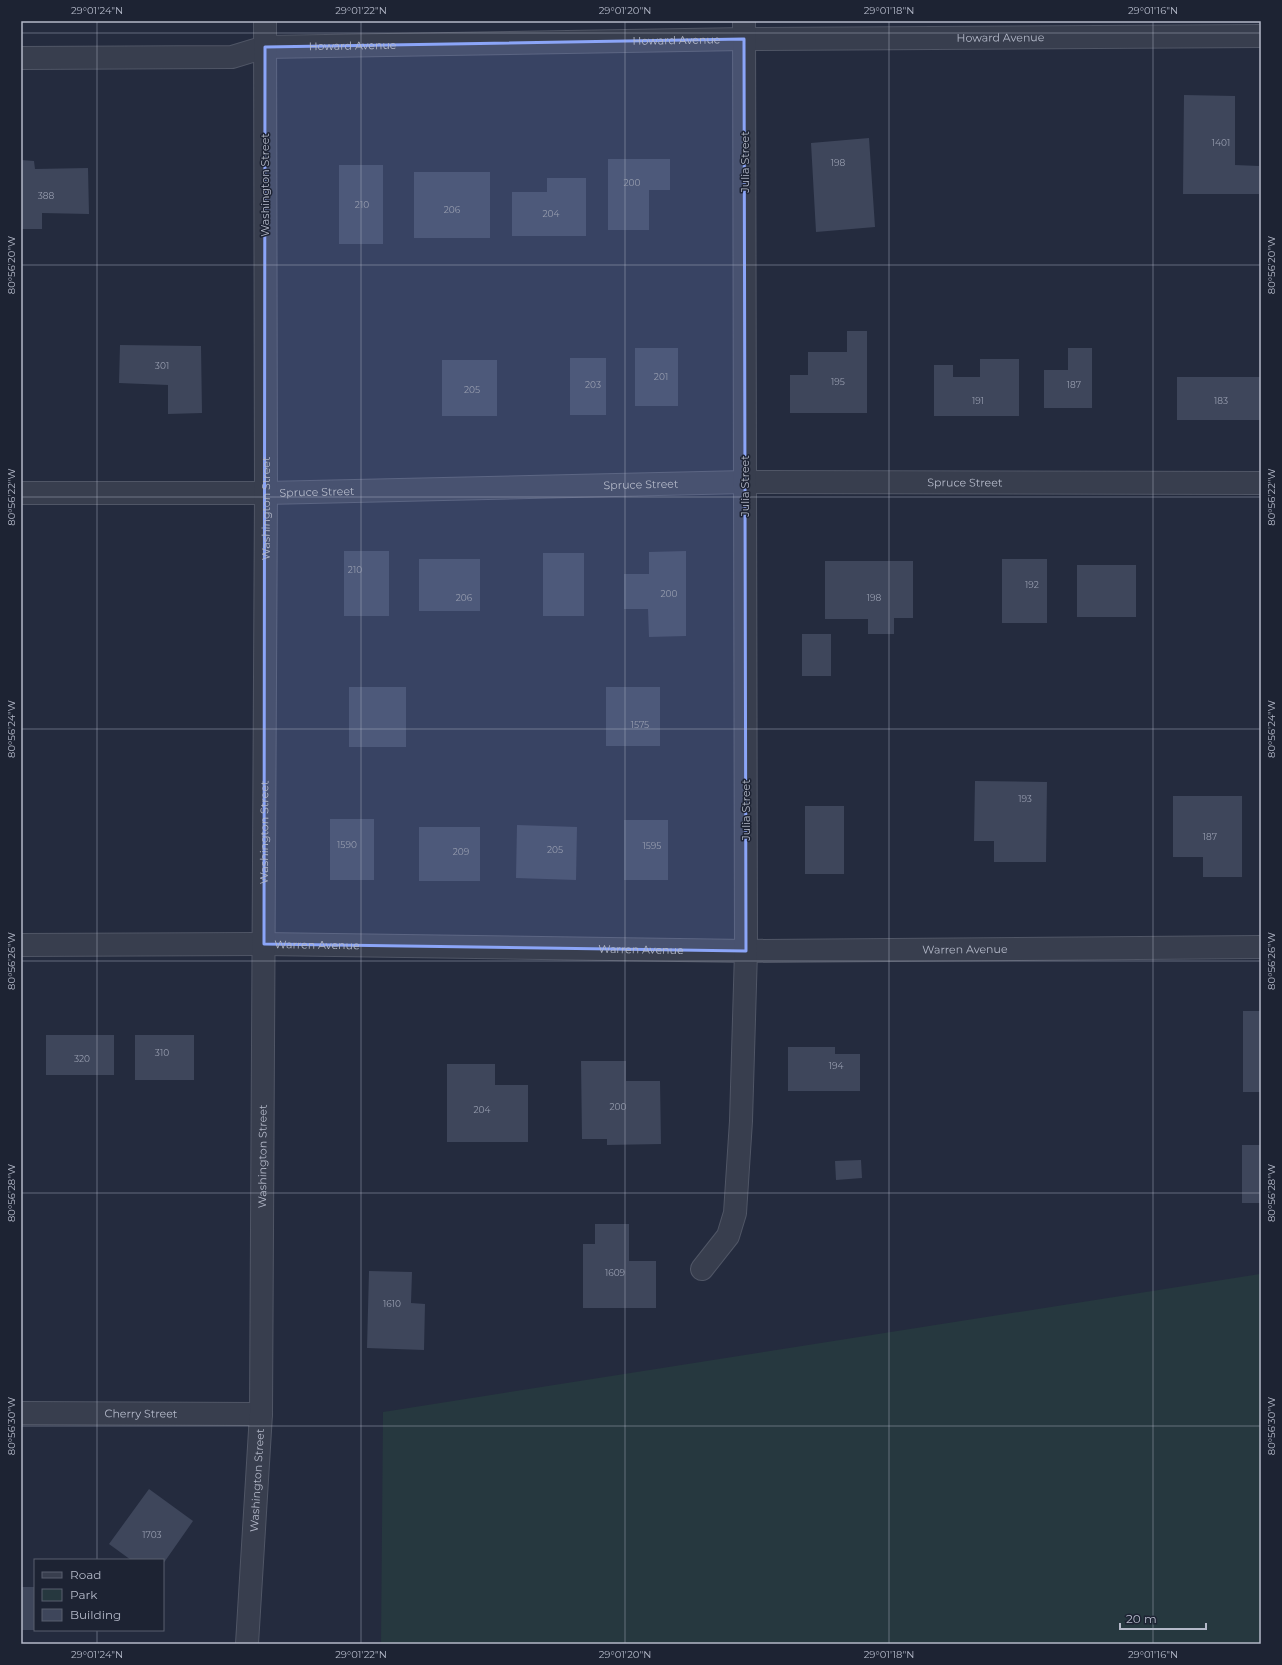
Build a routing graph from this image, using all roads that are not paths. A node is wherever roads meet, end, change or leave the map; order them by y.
1 (265, 21) edge
2 (744, 30) edge
3 (1261, 36) edge
4 (265, 47) junction
5 (21, 58) edge
6 (745, 482) junction
7 (1261, 483) edge
8 (21, 492) edge
9 (266, 493) junction
10 (264, 944) junction
11 (21, 945) edge
12 (1261, 947) edge
13 (746, 951) junction
14 (702, 1269) dead end
15 (21, 1413) edge
16 (261, 1414) junction
17 (247, 1644) edge

1 - 4 street, Washington Street
2 - 3 street, Howard Avenue
2 - 4 street, Howard Avenue
2 - 6 street, Julia Street
4 - 5 street, Howard Avenue
4 - 9 street, Washington Street
6 - 7 street, Spruce Street
6 - 9 street, Spruce Street
6 - 13 street, Julia Street
8 - 9 street, Spruce Street
9 - 10 street, Washington Street
10 - 11 street, Warren Avenue
10 - 13 street, Warren Avenue
10 - 16 street, Washington Street
12 - 13 street, Warren Avenue
13 - 14 street, Julia Street
15 - 16 street, Cherry Street
16 - 17 street, Washington Street

